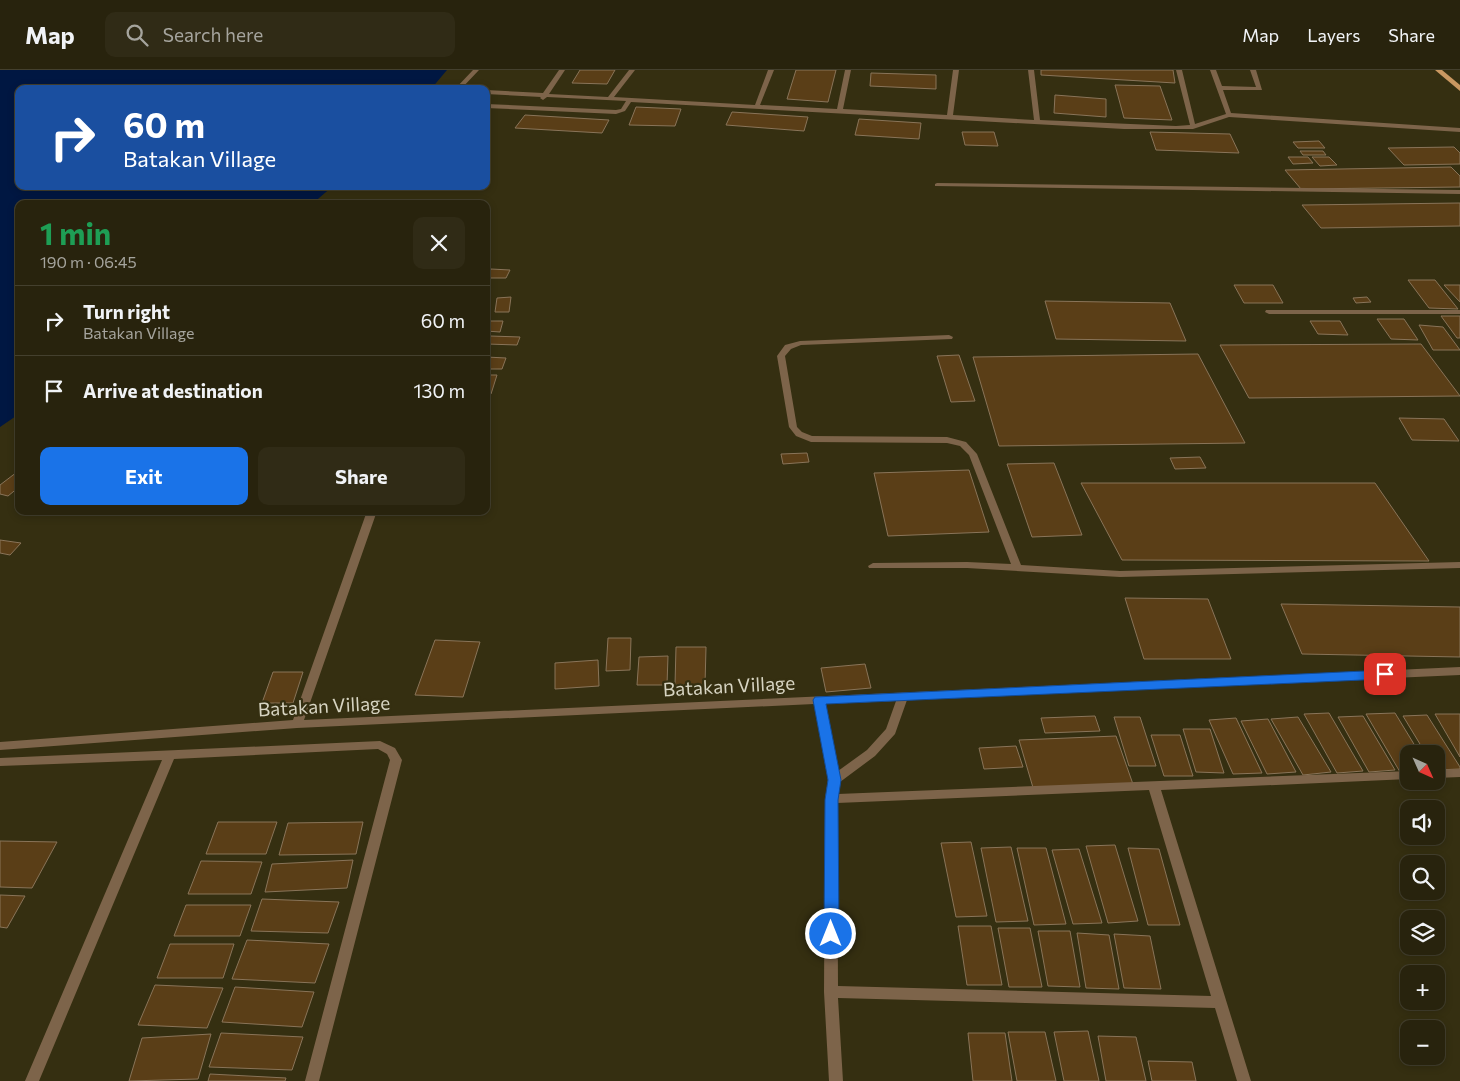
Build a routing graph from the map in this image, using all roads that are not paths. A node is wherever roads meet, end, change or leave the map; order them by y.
1 (476, 70) edge
2 (562, 70) edge
3 (632, 70) edge
4 (771, 70) edge
5 (848, 70) edge
6 (956, 70) edge
7 (1031, 70) edge
8 (1178, 70) edge
9 (1213, 70) edge
10 (1253, 70) edge
11 (1438, 70) edge
12 (462, 85) edge
13 (1221, 88) junction
14 (1460, 88) edge
15 (490, 92) edge
16 (544, 96) junction
17 (610, 98) junction
18 (630, 99) junction
19 (490, 106) edge
20 (758, 106) junction
21 (537, 108) junction
22 (840, 111) junction
23 (1229, 115) junction
24 (950, 117) junction
25 (1037, 122) junction
26 (1193, 127) junction
27 (1460, 130) edge
28 (936, 185) dead end
29 (1460, 192) edge
30 (1269, 312) dead end
31 (1460, 312) edge
32 (949, 337) dead end
33 (371, 515) edge
34 (1460, 565) edge
35 (873, 566) dead end
36 (1017, 568) junction
37 (1460, 671) edge
38 (903, 696) junction
39 (819, 700) junction
40 (297, 724) junction
41 (0, 746) edge
42 (170, 755) junction
43 (0, 762) edge
44 (1460, 773) edge
45 (1445, 774) edge
46 (1400, 775) edge
47 (834, 780) junction
48 (1154, 786) junction
49 (831, 800) junction
50 (831, 992) junction
51 (1220, 1002) junction
52 (32, 1081) edge
53 (312, 1081) edge
54 (836, 1081) edge
55 (1244, 1081) edge

1 - 12 street
2 - 16 street
3 - 17 street
4 - 20 street
5 - 22 street
6 - 24 street
7 - 25 street
8 - 26 street
9 - 13 street
10 - 13 street
11 - 14 main road
13 - 23 street
15 - 16 street
16 - 17 street
16 - 21 street
17 - 18 street
18 - 20 street
18 - 21 street
19 - 21 street
20 - 22 street
22 - 24 street
23 - 26 street
23 - 27 street
24 - 25 street
25 - 26 street
28 - 29 street
30 - 31 street
32 - 36 street
33 - 40 street
34 - 36 street
35 - 36 street
37 - 38 street, Batakan Village
38 - 39 street, Batakan Village
38 - 47 street
39 - 40 street, Batakan Village
39 - 47 street
40 - 41 street, Batakan Village
42 - 43 street
42 - 52 street
42 - 53 street
44 - 45 street
46 - 48 street
47 - 49 street
48 - 49 street
48 - 51 street
49 - 50 street
50 - 51 street
50 - 54 street
51 - 55 street

